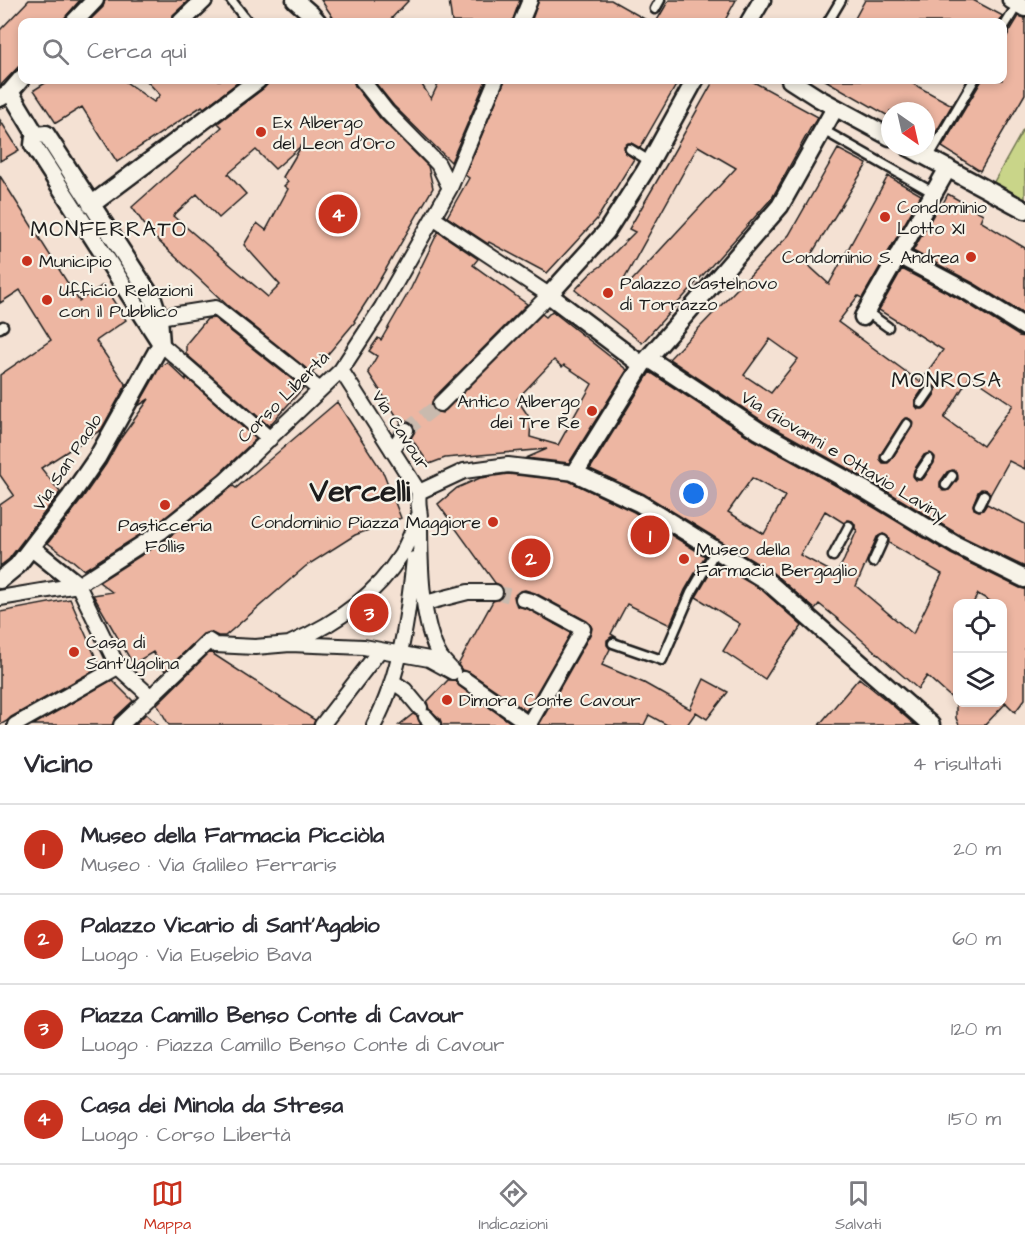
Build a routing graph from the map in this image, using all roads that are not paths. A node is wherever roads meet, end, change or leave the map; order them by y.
1 (95, 0) edge
2 (204, 0) edge
3 (231, 0) edge
4 (295, 0) edge
5 (530, 0) edge
6 (660, 0) edge
7 (762, 0) edge
8 (841, 0) edge
9 (1018, 4) edge
10 (655, 9) dead end
11 (80, 18) edge
12 (185, 18) edge
13 (245, 18) edge
14 (314, 18) edge
15 (523, 18) edge
16 (751, 18) edge
17 (830, 18) edge
18 (1007, 22) edge
19 (18, 82) edge
20 (253, 84) edge
21 (365, 84) edge
22 (494, 84) edge
23 (693, 84) edge
24 (799, 84) edge
25 (972, 84) edge
26 (5, 95) edge
27 (835, 108) junction
28 (822, 130) junction
29 (881, 132) edge
30 (36, 135) junction
31 (630, 149) dead end
32 (924, 156) edge
33 (928, 158) junction
34 (651, 162) junction
35 (948, 168) junction
36 (450, 188) junction
37 (934, 193) junction
38 (91, 205) junction
39 (1025, 210) edge
40 (434, 218) junction
41 (898, 255) junction
42 (549, 295) junction
43 (865, 314) joint
44 (159, 317) junction
45 (888, 327) dead end
46 (1025, 327) edge
47 (161, 344) junction
48 (645, 362) junction
49 (341, 370) junction
50 (320, 390) junction
51 (930, 390) dead end
52 (921, 403) dead end
53 (440, 404) tunnel mouth
54 (907, 424) dead end
55 (406, 430) tunnel mouth
56 (270, 439) junction
57 (392, 450) junction
58 (886, 457) dead end
59 (929, 459) dead end
60 (575, 473) junction
61 (919, 474) dead end
62 (952, 476) dead end
63 (946, 485) dead end
64 (419, 492) junction
65 (984, 495) dead end
66 (979, 505) dead end
67 (420, 512) junction
68 (849, 526) dead end
69 (884, 540) dead end
70 (32, 548) junction
71 (716, 550) junction
72 (833, 556) dead end
73 (873, 562) dead end
74 (1025, 579) edge
75 (0, 580) edge
76 (78, 585) junction
77 (495, 592) tunnel mouth
78 (0, 598) edge
79 (523, 599) tunnel mouth
80 (425, 603) junction
81 (613, 642) dead end
82 (290, 644) junction
83 (380, 650) junction
84 (400, 654) junction
85 (118, 667) junction
86 (464, 679) dead end
87 (392, 681) junction
88 (151, 697) junction
89 (427, 717) edge
90 (15, 725) edge
91 (121, 725) edge
92 (322, 725) edge
93 (374, 725) edge
94 (530, 725) edge
95 (932, 725) edge

1 - 11 street
2 - 12 street
3 - 13 lane
4 - 14 street
5 - 15 street
6 - 10 lane
7 - 16 street
8 - 17 lane
9 - 18 lane
19 - 26 street
20 - 38 street
21 - 36 street
22 - 36 street, Corso Libertà
23 - 34 street
24 - 27 street
25 - 33 lane
26 - 30 street
27 - 28 street
27 - 29 street
28 - 37 lane
28 - 48 street
30 - 38 street
30 - 47 street
31 - 34 lane
32 - 33 street
33 - 35 street
34 - 42 street
35 - 37 street
35 - 39 street
36 - 40 street, Corso Libertà
37 - 41 street
38 - 44 street
40 - 42 street, Via Giovanni e Ottavio Laviny
40 - 49 street, Corso Libertà
41 - 43 street
41 - 46 street
42 - 48 street, Via Giovanni e Ottavio Laviny
42 - 53 street
43 - 45 lane
44 - 47 street
44 - 50 street
47 - 56 street
47 - 70 street, Via San Paolo
48 - 60 street
48 - 74 street, Via Giovanni e Ottavio Laviny
49 - 50 street, Corso Libertà
49 - 57 street, Via Cavour
50 - 56 street, Corso Libertà
51 - 52 lane
54 - 58 lane
55 - 57 street
56 - 76 street, Corso Libertà
57 - 64 street, Via Cavour
59 - 61 lane
60 - 64 street
60 - 71 street
62 - 63 lane
64 - 67 street, Via Cavour
65 - 66 lane
67 - 80 street
67 - 82 street
67 - 84 street
68 - 72 lane
69 - 73 lane
70 - 75 street, Via San Paolo
70 - 76 street
71 - 81 lane
71 - 95 street
76 - 78 street, Corso Libertà
76 - 85 street
77 - 80 street
79 - 94 street
80 - 84 street
82 - 83 street
82 - 88 street
83 - 84 street
83 - 92 street
84 - 87 street
85 - 88 street
85 - 90 street
86 - 94 street
87 - 89 street
87 - 93 street
88 - 91 street

